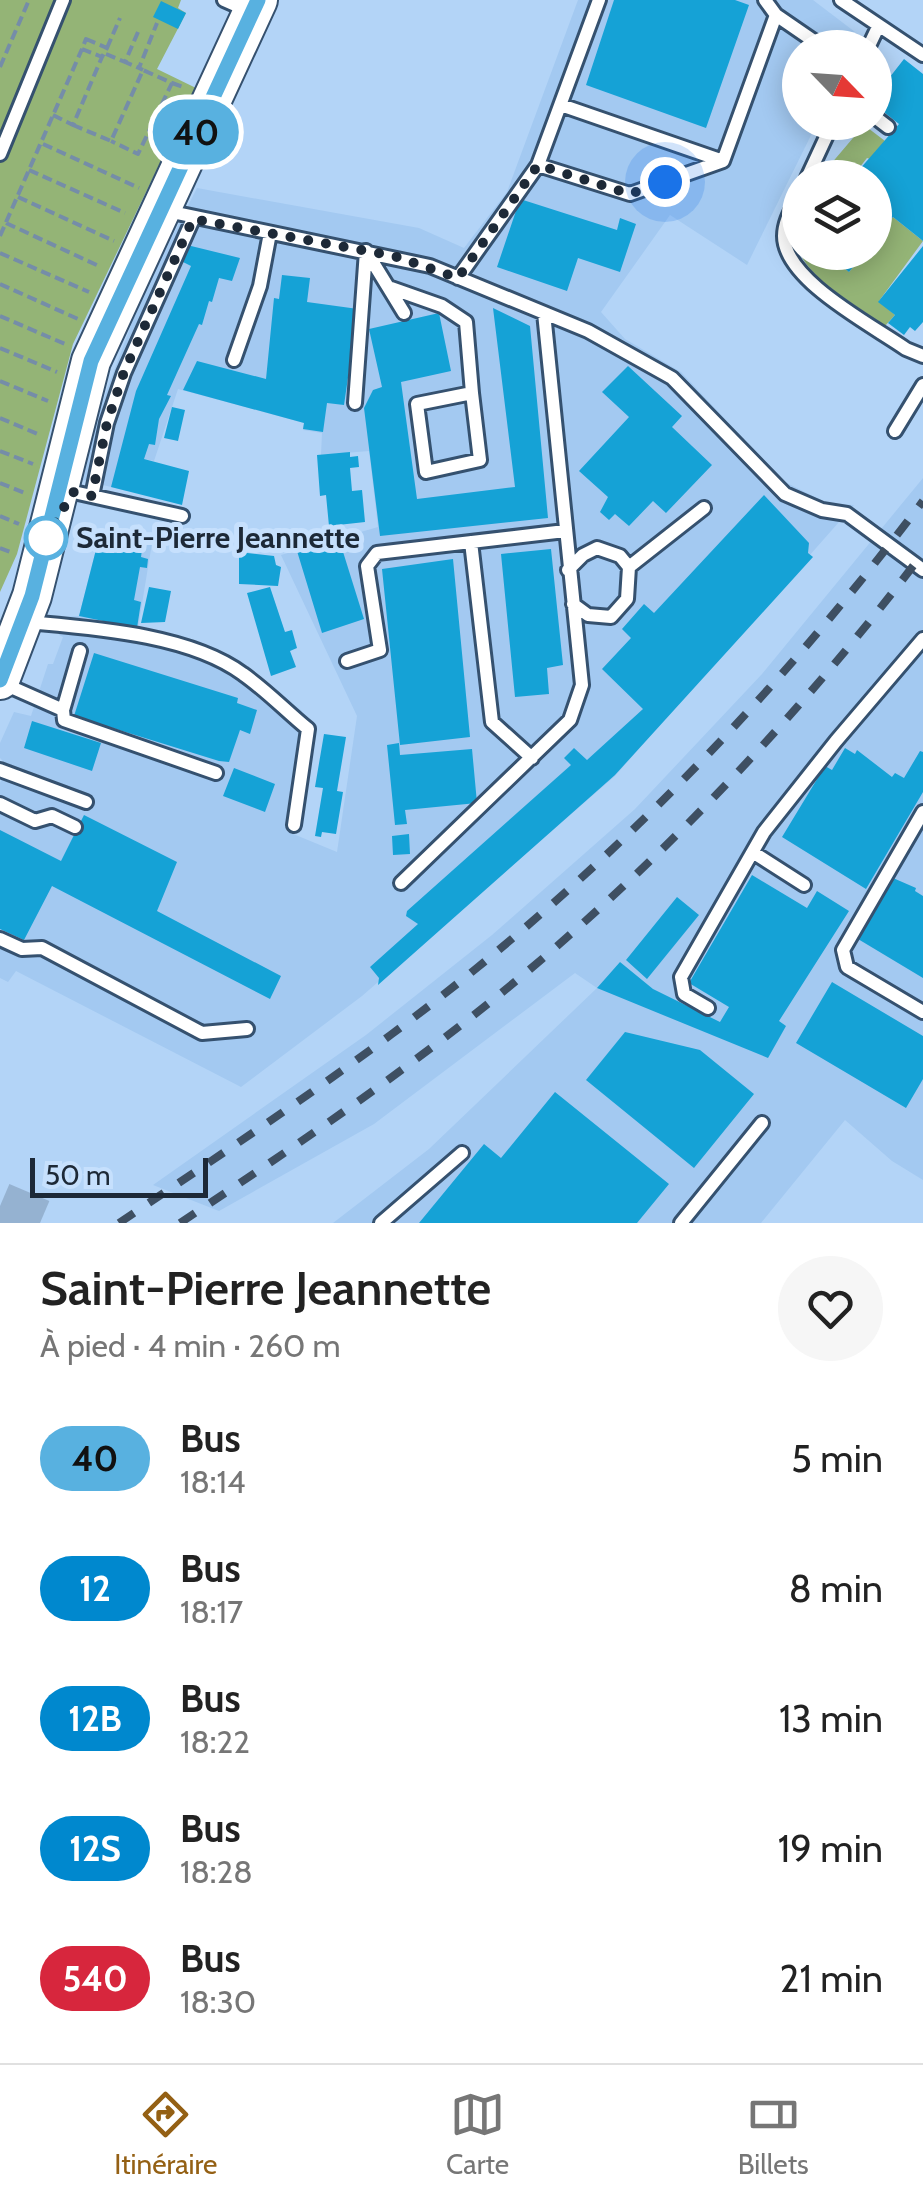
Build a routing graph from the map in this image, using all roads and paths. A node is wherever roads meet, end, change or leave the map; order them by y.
1 (30, 0) edge
2 (63, 0) edge
3 (599, 0) edge
4 (764, 0) edge
5 (841, 0) edge
6 (245, 4) edge
7 (776, 15) junction
8 (120, 18) dead end
9 (157, 23) dead end
10 (878, 28) joint
11 (798, 30) edge
12 (138, 32) dead end
13 (0, 44) edge
14 (8, 48) junction
15 (82, 50) junction
16 (105, 53) junction
17 (923, 54) edge
18 (125, 62) junction
19 (0, 67) edge
20 (141, 69) junction
21 (561, 105) junction
22 (53, 116) junction
23 (74, 125) junction
24 (111, 142) junction
25 (41, 143) junction
26 (0, 154) edge
27 (138, 154) junction
28 (147, 159) dead end
29 (722, 161) junction
30 (538, 165) junction
31 (29, 170) junction
32 (17, 197) junction
33 (157, 208) junction
34 (6, 222) junction
35 (270, 234) junction
36 (0, 236) edge
37 (118, 243) dead end
38 (366, 251) junction
39 (0, 253) edge
40 (106, 269) dead end
41 (796, 270) edge
42 (458, 278) junction
43 (0, 284) edge
44 (391, 288) junction
45 (93, 294) dead end
46 (404, 313) dead end
47 (544, 313) junction
48 (0, 316) edge
49 (80, 320) dead end
50 (69, 346) dead end
51 (0, 348) edge
52 (922, 359) edge
53 (234, 360) dead end
54 (61, 374) dead end
55 (0, 382) edge
56 (923, 385) edge
57 (472, 393) junction
58 (52, 403) dead end
59 (356, 403) dead end
60 (0, 418) edge
61 (895, 430) dead end
62 (44, 437) dead end
63 (0, 450) edge
64 (0, 482) edge
65 (54, 486) junction
66 (704, 508) dead end
67 (0, 516) edge
68 (182, 516) dead end
69 (21, 525) dead end
70 (565, 531) junction
71 (472, 542) junction
72 (0, 548) edge
73 (13, 554) dead end
74 (629, 567) junction
75 (568, 570) junction
76 (923, 570) edge
77 (573, 604) junction
78 (22, 622) junction
79 (923, 640) edge
80 (80, 651) dead end
81 (348, 661) dead end
82 (0, 681) edge
83 (63, 710) junction
84 (532, 758) junction
85 (0, 770) edge
86 (216, 773) dead end
87 (86, 802) dead end
88 (0, 804) edge
89 (923, 812) edge
90 (75, 826) dead end
91 (294, 826) dead end
92 (754, 853) junction
93 (402, 883) dead end
94 (804, 885) dead end
95 (0, 939) edge
96 (708, 1008) dead end
97 (923, 1012) edge
98 (247, 1029) dead end
99 (762, 1123) dead end
100 (462, 1153) dead end
101 (688, 1220) edge
102 (381, 1223) edge

1 - 14 path
2 - 26 lane
3 - 21 lane
4 - 7 lane
5 - 10 lane
6 - 33 main road
7 - 11 lane
7 - 29 lane
8 - 16 path
9 - 20 path
10 - 17 lane
12 - 18 path
13 - 14 path
14 - 19 path
15 - 16 path
15 - 16 path
15 - 22 path
16 - 18 path
16 - 23 path
18 - 20 path
20 - 24 path
20 - 27 path
21 - 29 lane
21 - 30 lane
22 - 23 path
22 - 25 path
23 - 24 path
24 - 27 path
25 - 31 path
25 - 33 path
27 - 28 path
29 - 30 lane
30 - 42 lane
31 - 32 path
31 - 33 path
32 - 34 path
32 - 37 path
33 - 35 lane
33 - 65 main road
34 - 36 path
34 - 40 path
35 - 38 lane
35 - 53 lane
38 - 42 lane
38 - 44 lane
38 - 59 lane
39 - 45 path
41 - 52 lane
42 - 47 lane
43 - 49 path
44 - 46 lane
44 - 57 lane
47 - 70 lane
47 - 76 lane
48 - 50 path
51 - 54 path
55 - 58 path
56 - 61 lane
57 - 57 lane
60 - 62 path
63 - 65 path
64 - 65 path
65 - 68 lane
65 - 78 main road
66 - 74 lane
67 - 69 path
70 - 71 lane
70 - 75 lane
71 - 81 lane
71 - 84 lane
72 - 73 path
74 - 75 lane
74 - 77 lane
75 - 77 lane
77 - 84 lane
78 - 82 main road
78 - 91 lane
79 - 92 lane
80 - 83 lane
82 - 83 lane
83 - 86 lane
84 - 93 lane
85 - 87 lane
88 - 90 lane
89 - 97 lane
92 - 94 lane
92 - 96 lane
95 - 98 lane
99 - 101 lane
100 - 102 lane

